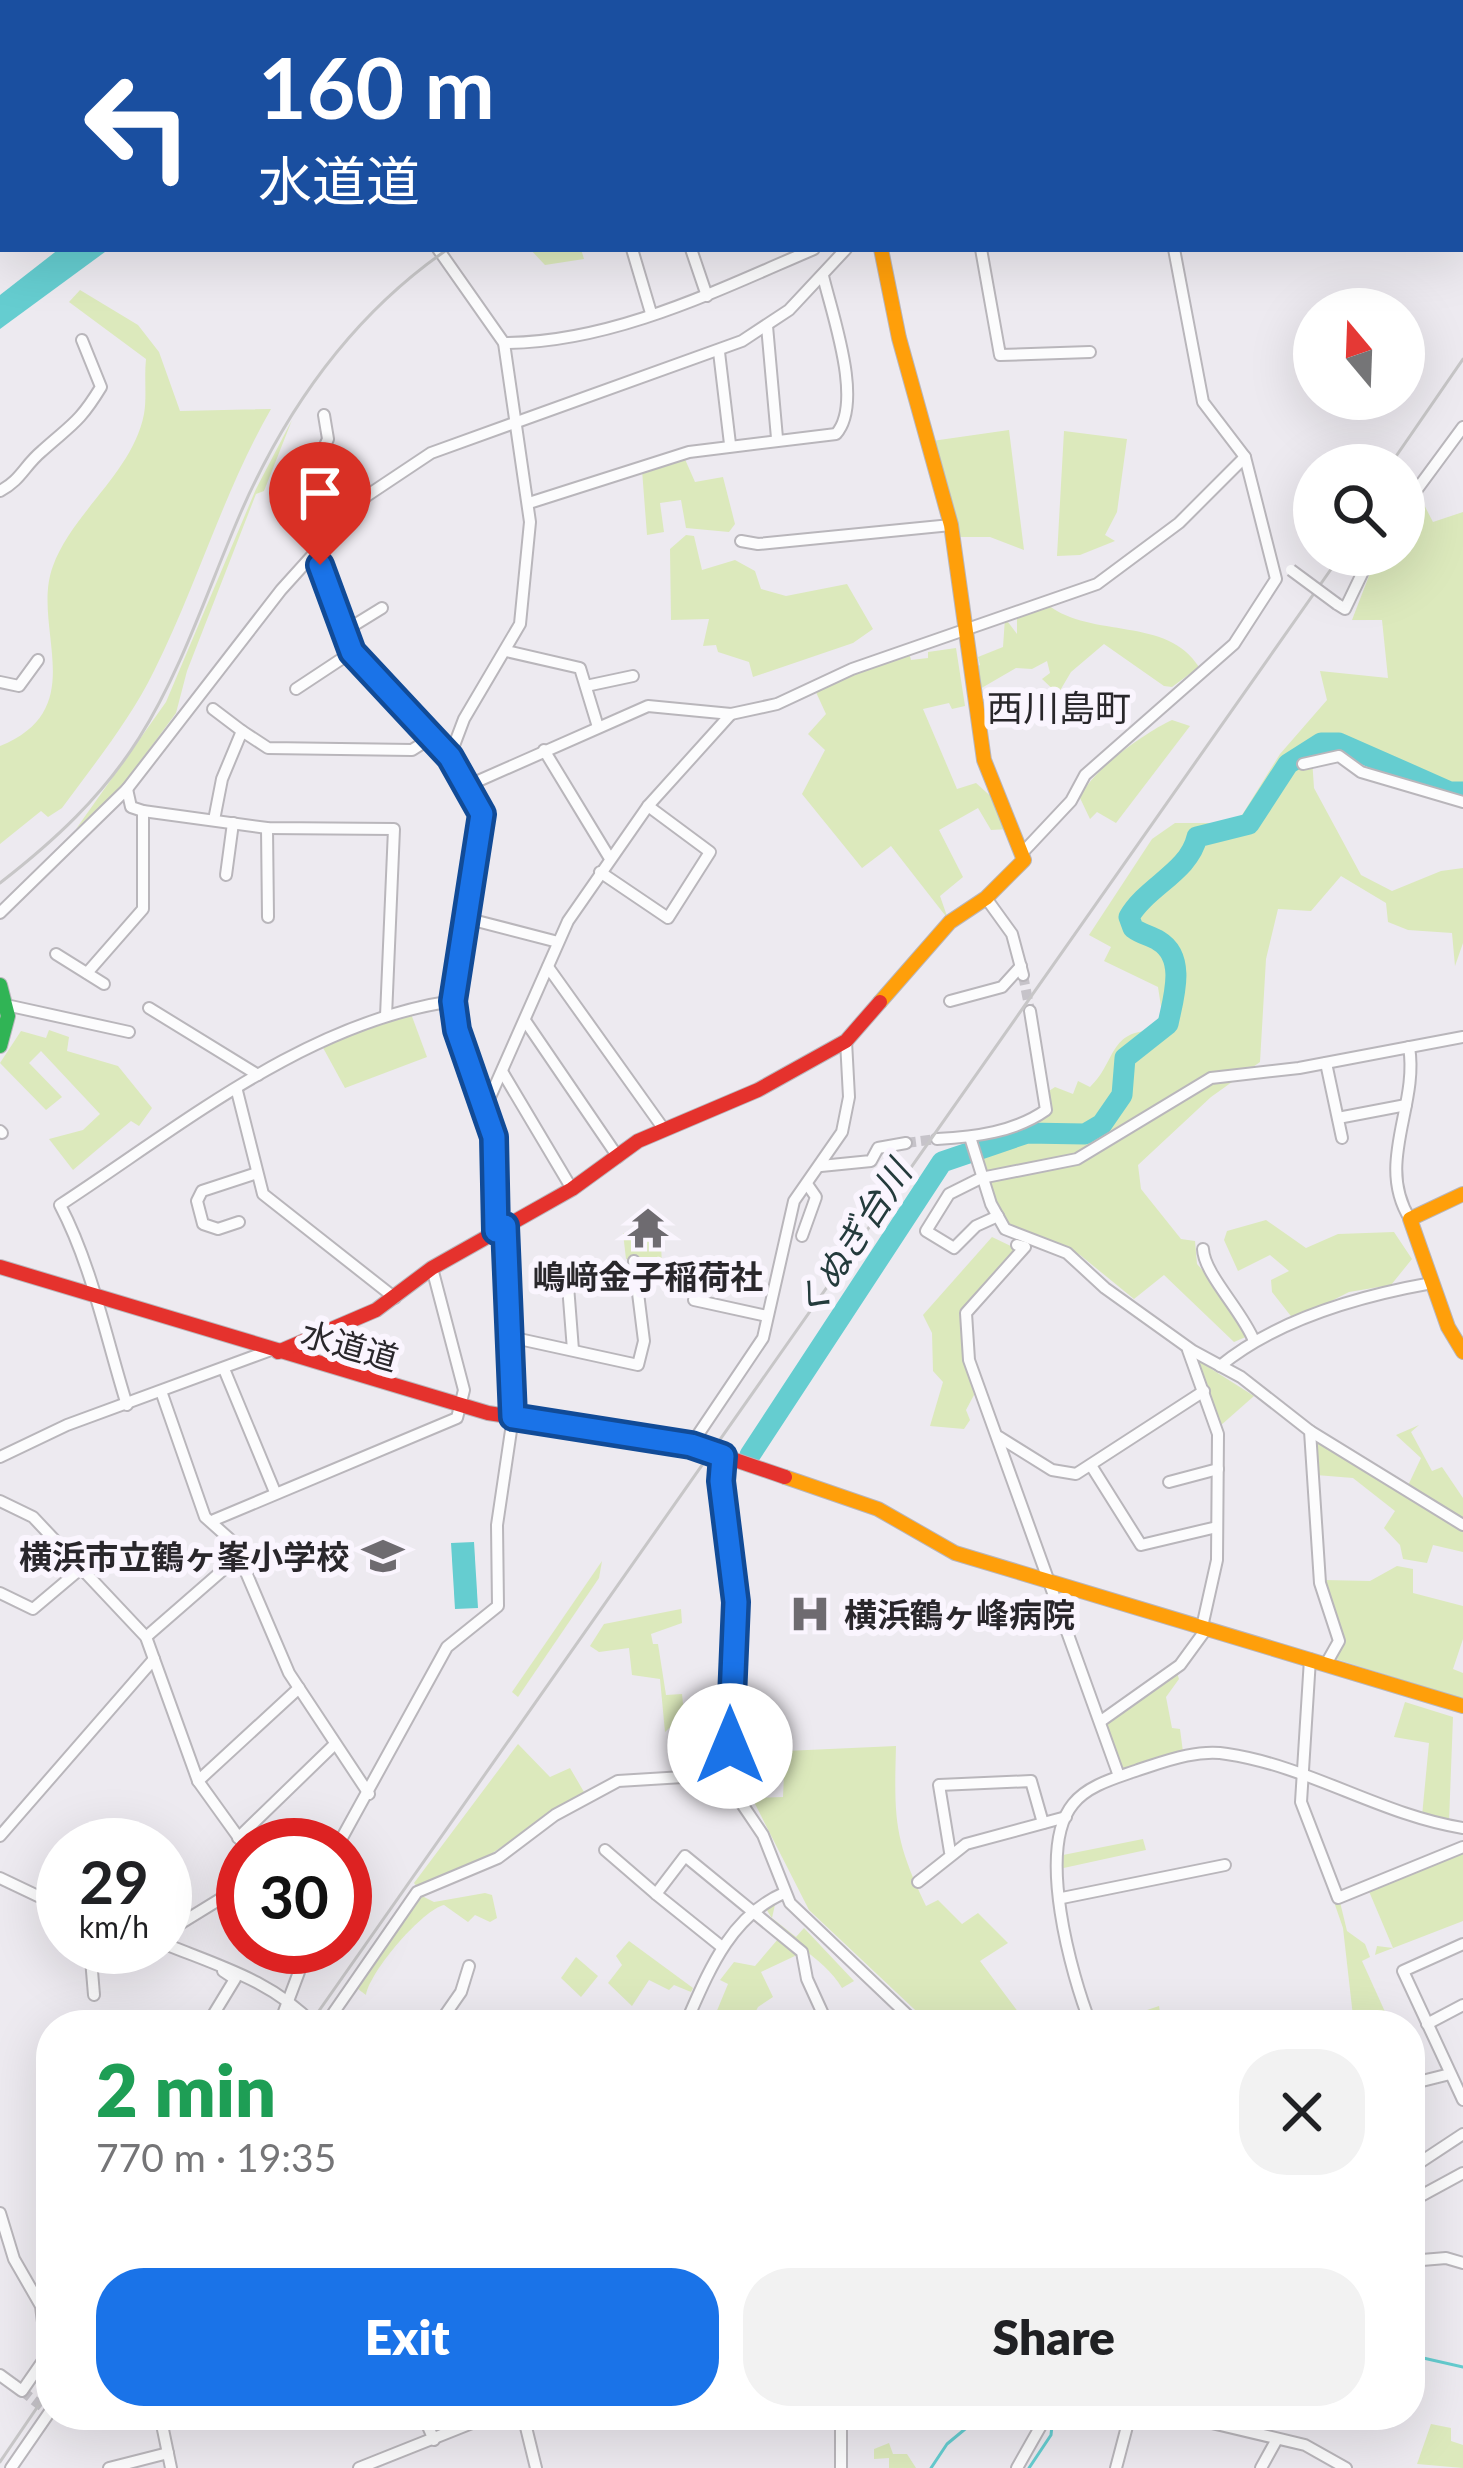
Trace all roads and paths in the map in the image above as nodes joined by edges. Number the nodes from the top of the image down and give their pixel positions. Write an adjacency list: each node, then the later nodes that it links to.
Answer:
1 (440, 252): 14 (street)
2 (633, 252): 11 (street)
3 (693, 252): 10 (street)
4 (807, 252): 10 (street)
5 (843, 252): 9 (street)
6 (882, 252): 26 (street)
7 (982, 252): 16 (street)
8 (1175, 252): 22 (street)
9 (823, 276): 12 (street); 20 (street)
10 (707, 296): 11 (street)
11 (651, 314): 14 (street)
12 (767, 326): 15 (street); 20 (street)
13 (82, 340): 24 (street)
14 (504, 343): 18 (street)
15 (718, 352): 18 (street); 21 (street)
16 (1090, 352)
17 (324, 415): 28 (street)
18 (516, 422): 25 (street); 28 (street)
19 (1463, 427): 23 (street)
20 (777, 438): 21 (street)
21 (730, 444): 25 (street)
22 (1245, 457): 29 (street); 34 (street)
23 (1425, 479)
24 (0, 491)
25 (529, 502): 36 (street)
26 (951, 525): 27 (street); 34 (street)
27 (741, 541)
28 (318, 546): 35 (street); 43 (street)
29 (1276, 563): 30 (street, bridge); 59 (street)
30 (1293, 571)
31 (1299, 576): 32 (street, bridge)
32 (1360, 576)
33 (382, 608): 35 (street)
34 (962, 631): 44 (street); 59 (street)
35 (344, 632): 37 (street)
36 (506, 651): 41 (street); 49 (street)
37 (352, 652): 42 (street); 47 (street)
38 (38, 660): 40 (street)
39 (632, 676): 41 (street)
40 (0, 682)
41 (586, 686): 45 (street)
42 (296, 689)
43 (204, 703): 46 (street); 52 (street)
44 (731, 715): 45 (street); 54 (street)
45 (598, 727): 48 (street)
46 (242, 731): 47 (street); 56 (street)
47 (431, 738): 49 (street)
48 (544, 750): 51 (street); 60 (street)
49 (450, 757): 51 (street)
50 (1303, 764): 53 (street)
51 (470, 785): 66 (street)
52 (127, 789): 55 (street); 64 (street)
53 (1463, 802)
54 (648, 806): 60 (street); 61 (street)
55 (143, 811): 56 (street); 70 (street)
56 (214, 820): 57 (street)
57 (233, 823): 58 (street); 62 (street)
58 (267, 828): 65 (street); 78 (street)
59 (1024, 851): 63 (street)
60 (609, 857): 61 (street)
61 (600, 872): 67 (street)
62 (226, 875)
63 (986, 898): 74 (street); 82 (street)
64 (0, 913)
65 (268, 917)
66 (470, 919): 67 (street); 73 (street)
67 (557, 943): 69 (street)
68 (56, 954): 70 (street)
69 (548, 968): 79 (street); 92 (street)
70 (87, 973): 71 (street)
71 (104, 984)
72 (0, 986): 75 (street)
73 (453, 1001): 78 (street); 89 (street)
74 (950, 1001)
75 (7, 1005): 80 (street); 83 (street)
76 (149, 1008): 87 (street)
77 (1030, 1011): 96 (street)
78 (386, 1016): 87 (street)
79 (526, 1022): 86 (street); 97 (street)
80 (129, 1031)
81 (1463, 1037): 84 (street)
82 (846, 1041): 92 (street); 98 (street)
83 (0, 1046)
84 (1409, 1047): 85 (street); 90 (street)
85 (1326, 1063): 91 (street); 100 (street)
86 (503, 1072): 89 (street); 102 (street)
87 (258, 1075): 88 (street)
88 (237, 1091): 99 (street); 117 (street)
89 (487, 1104): 107 (street)
90 (1406, 1105): 91 (street); 105 (street)
91 (1338, 1118): 93 (street)
92 (663, 1128): 97 (street)
93 (1342, 1138)
94 (937, 1139): 96 (street)
95 (905, 1143): 98 (street)
96 (972, 1147): 100 (street)
97 (617, 1157): 102 (street)
98 (820, 1166): 101 (street)
99 (254, 1174): 106 (street); 118 (street)
100 (981, 1178): 104 (street); 104 (street)
101 (807, 1184): 108 (street); 119 (street)
102 (572, 1189): 107 (street)
103 (1463, 1195): 105 (street)
104 (998, 1216): 109 (street)
105 (1410, 1219): 116 (street)
106 (239, 1222)
107 (501, 1228): 113 (street); 120 (street)
108 (802, 1236)
109 (1009, 1238): 122 (street); 134 (street)
110 (1203, 1250): 121 (street)
111 (634, 1261): 124 (street)
112 (0, 1267): 117 (street, 水道道)
113 (432, 1268): 118 (street); 131 (street)
114 (700, 1272): 119 (street)
115 (567, 1273): 124 (street)
116 (1432, 1283): 121 (street); 125 (street)
117 (92, 1294): 123 (street, 水道道); 130 (street)
118 (395, 1298): 123 (street)
119 (767, 1316): 135 (street)
120 (510, 1337): 124 (street); 132 (street)
121 (1254, 1341): 126 (street)
122 (1187, 1347): 126 (street); 128 (street)
123 (274, 1351): 127 (street); 131 (street, 水道道)
124 (573, 1351)
125 (1463, 1352)
126 (1220, 1366): 133 (street)
127 (224, 1369): 129 (street); 141 (street)
128 (1204, 1391): 138 (street); 139 (street)
129 (162, 1394): 130 (street); 143 (street)
130 (127, 1405): 136 (street)
131 (462, 1406): 132 (street, 水道道); 141 (street)
132 (513, 1417): 135 (street, 水道道); 162 (street)
133 (1310, 1431): 144 (street); 153 (street)
134 (999, 1437): 138 (street); 148 (street)
135 (691, 1445): 137 (street, 水道道)
136 (0, 1456)
137 (723, 1456): 148 (street, 水道道); 158 (street)
138 (1092, 1466): 145 (street)
139 (1218, 1469): 140 (street); 145 (street)
140 (1169, 1482)
141 (275, 1492): 143 (street)
142 (0, 1501): 147 (street)
143 (214, 1520): 146 (street)
144 (1463, 1526)
145 (1217, 1527): 150 (street)
146 (239, 1556): 151 (street); 154 (street)
147 (84, 1566): 149 (street); 151 (street)
148 (1053, 1582): 150 (street, 水道道); 156 (street)
149 (0, 1593)
150 (1204, 1628): 153 (street, 水道道); 156 (street)
151 (146, 1637): 152 (street)
152 (154, 1658): 161 (street); 169 (street)
153 (1318, 1661): 155 (street, 水道道); 159 (street)
154 (299, 1688): 157 (street); 161 (street)
155 (1463, 1706)
156 (1101, 1721): 160 (street)
157 (335, 1744): 162 (street); 165 (street)
158 (732, 1774): 176 (street); 194 (street)
159 (1305, 1774): 160 (street); 168 (street); 170 (street)
160 (1119, 1776): 163 (street)
161 (198, 1781): 164 (street)
162 (369, 1794): 166 (street)
163 (1066, 1816): 167 (street); 179 (street)
164 (224, 1818)
165 (264, 1818)
166 (354, 1818)
167 (1043, 1823): 172 (street); 172 (street)
168 (1463, 1828)
169 (0, 1836)
170 (1463, 1846)
171 (604, 1850): 177 (street)
172 (950, 1852): 175 (street)
173 (1225, 1865): 179 (street)
174 (0, 1878): 178 (street)
175 (917, 1882)
176 (784, 1893): 180 (street); 198 (street)
177 (656, 1894): 180 (street); 182 (street)
178 (36, 1895)
179 (1062, 1898): 199 (street)
180 (755, 1910): 182 (street); 197 (street)
181 (1463, 1944): 200 (street)
182 (722, 1947): 196 (street)
183 (192, 1956): 184 (street)
184 (215, 1966): 189 (street); 191 (street)
185 (469, 1966): 195 (street)
186 (92, 1974): 188 (street)
187 (299, 1974): 189 (street)
188 (94, 1995)
189 (292, 2001): 192 (street); 193 (street)
190 (1463, 2005): 202 (street)
191 (216, 2010)
192 (287, 2010)
193 (300, 2010)
194 (336, 2010)
195 (448, 2010)
196 (692, 2010)
197 (821, 2010)
198 (902, 2010)
199 (1086, 2010)
200 (1421, 2010)
201 (1425, 2020): 202 (street)
202 (1427, 2024): 203 (street)
203 (1450, 2074): 204 (street); 205 (street)
204 (1425, 2080)
205 (1463, 2100)
206 (1463, 2134): 207 (street)
207 (1425, 2159)
208 (1463, 2173): 209 (street)
209 (1425, 2194)
210 (0, 2213): 213 (street)
211 (1425, 2257): 212 (street)
212 (1463, 2264)
213 (36, 2297)
214 (36, 2371): 215 (street)
215 (0, 2375)
216 (38, 2430): 228 (street)
217 (163, 2430): 227 (street)
218 (430, 2430): 226 (street)
219 (457, 2430): 226 (street)
220 (527, 2430): 232 (street)
221 (841, 2430): 233 (street)
222 (1039, 2430): 234 (street)
223 (1126, 2430): 235 (street)
224 (1253, 2430): 225 (street)
225 (1277, 2439): 236 (street); 237 (street)
226 (434, 2440): 231 (street)
227 (168, 2453): 229 (street); 230 (street)
228 (15, 2465)
229 (109, 2468)
230 (171, 2468)
231 (359, 2468)
232 (536, 2468)
233 (841, 2468)
234 (1017, 2468)
235 (1116, 2468)
236 (1261, 2468)
237 (1346, 2468)

